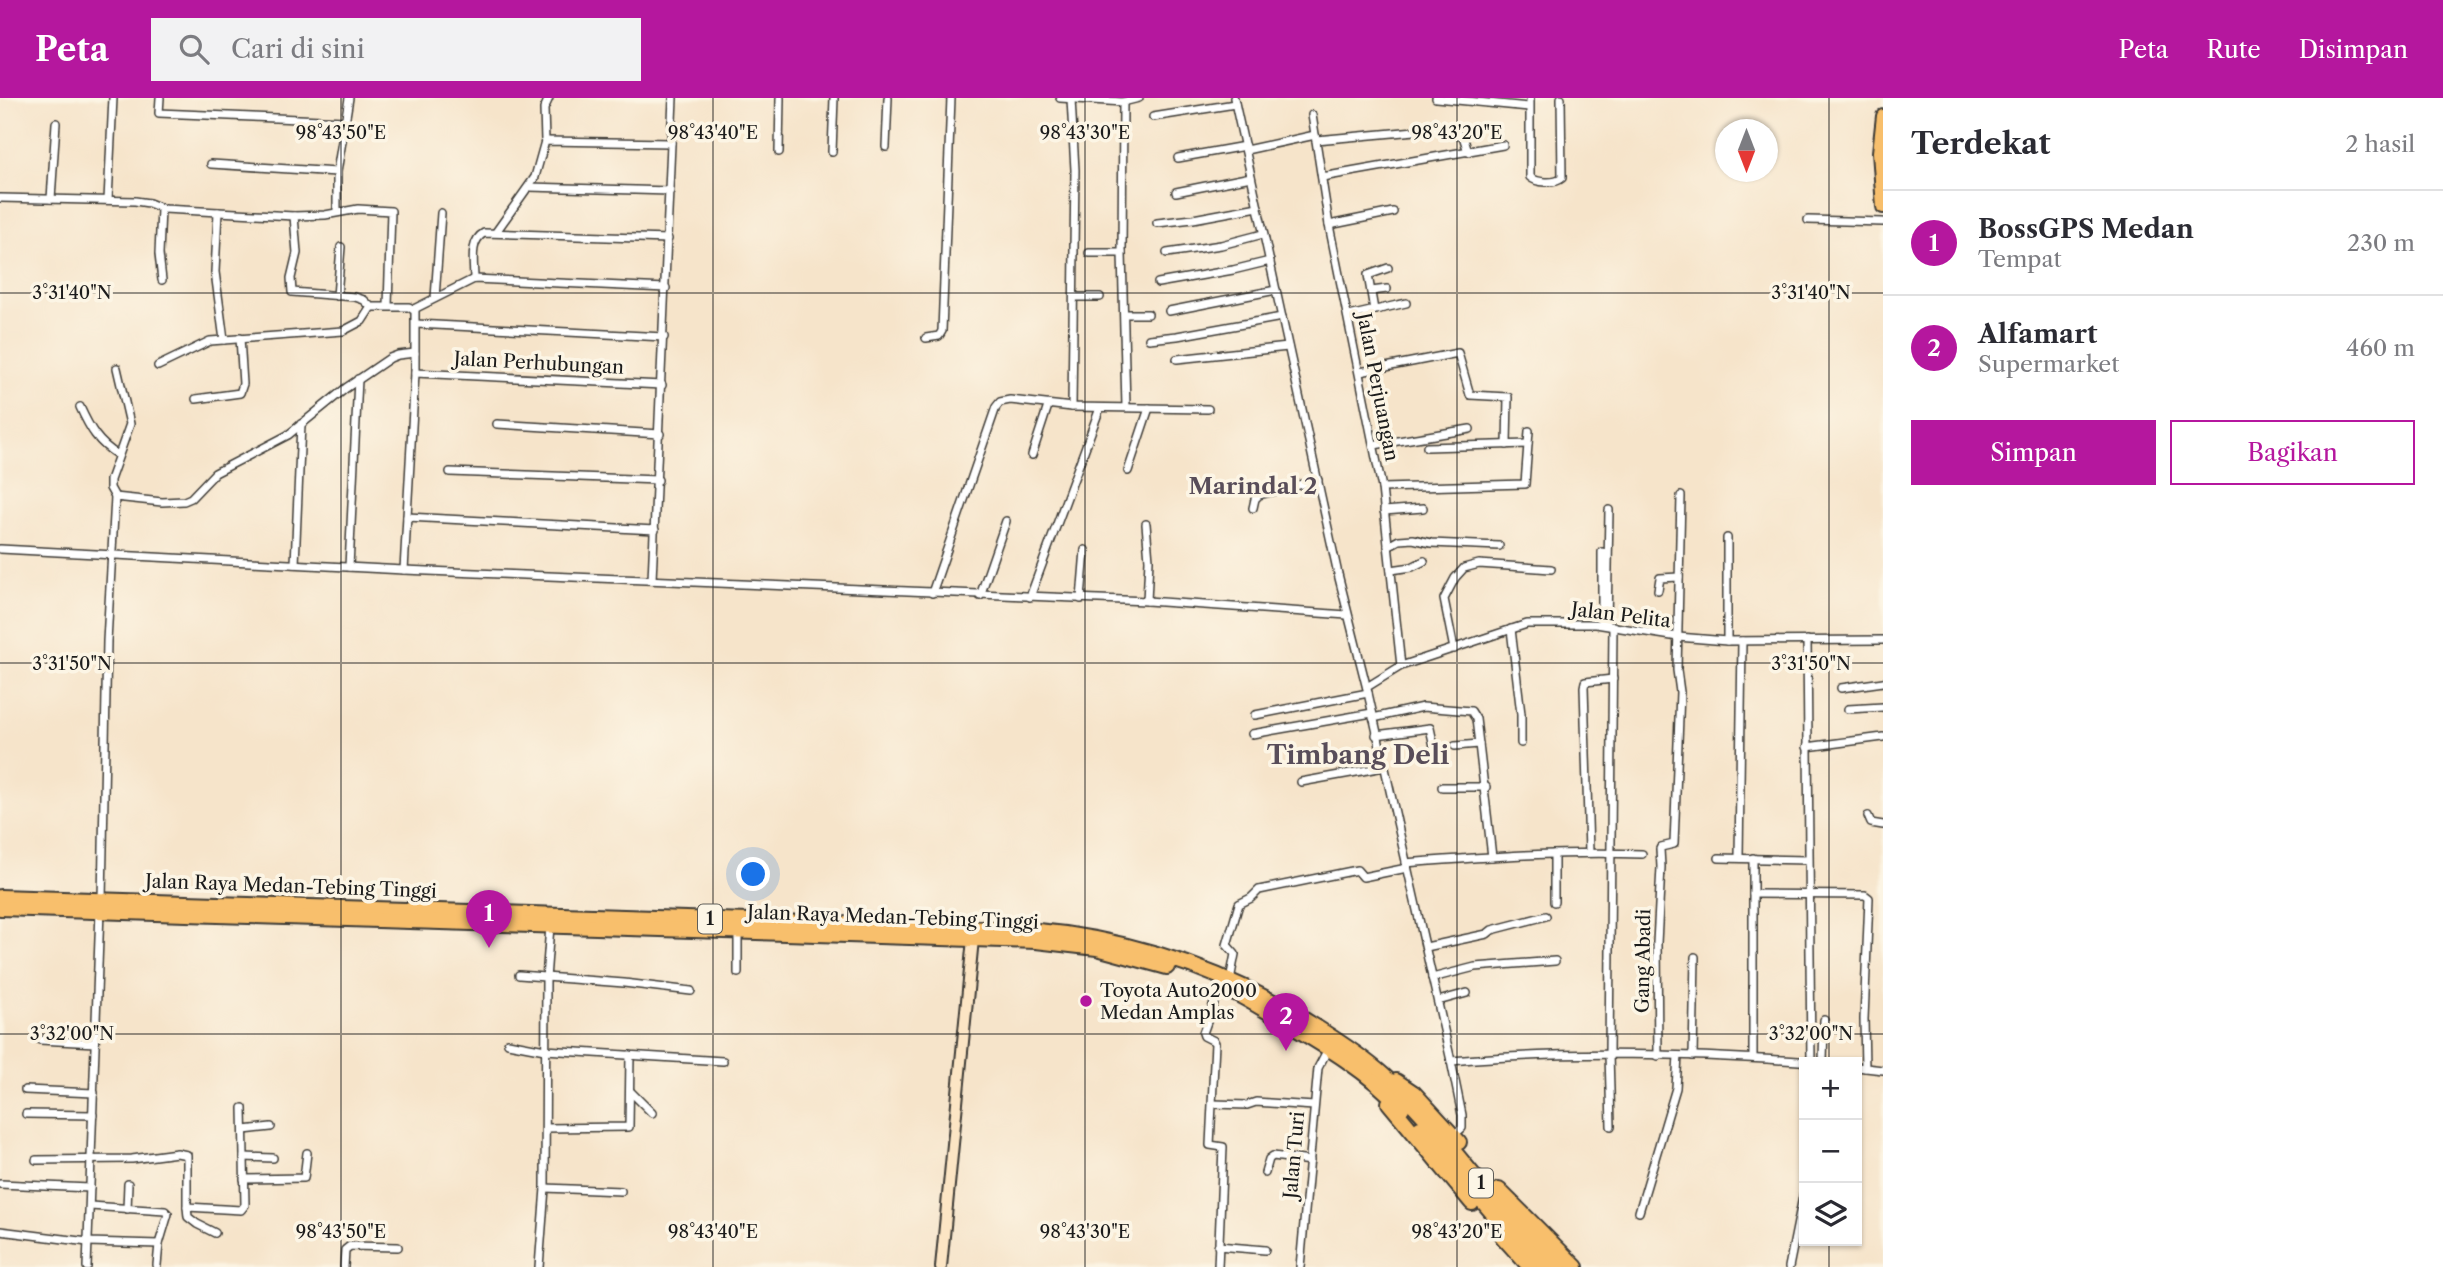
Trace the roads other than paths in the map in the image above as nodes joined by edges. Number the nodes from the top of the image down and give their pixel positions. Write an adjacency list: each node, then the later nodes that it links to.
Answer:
1 (113, 98): 44 (street)
2 (160, 98): 22 (street)
3 (349, 98): 22 (street)
4 (549, 98): 25 (street)
5 (673, 98): 26 (street)
6 (780, 98): 30 (street)
7 (834, 98): 31 (street)
8 (888, 98): 28 (street)
9 (951, 98): 90 (street)
10 (1060, 98): 15 (street)
11 (1139, 98): 17 (street)
12 (1436, 98): 18 (street)
13 (1530, 98): 18 (street)
14 (1560, 98): 18 (street)
15 (1071, 99): 17 (street); 76 (street)
16 (1235, 101): 21 (street); 29 (street)
17 (1123, 102): 62 (street)
18 (1529, 107)
19 (1312, 115): 24 (street, Jalan Perjuangan)
20 (1883, 116): 39 (main road)
21 (1153, 117)
22 (345, 121): 35 (street)
23 (56, 123): 43 (street)
24 (1316, 138): 29 (street); 32 (street); 37 (street, Jalan Perjuangan)
25 (545, 141): 26 (street); 38 (street)
26 (671, 143): 40 (street)
27 (1503, 145): 32 (street)
28 (886, 147)
29 (1245, 148): 33 (street); 36 (street)
30 (779, 152)
31 (832, 152)
32 (1468, 152): 37 (street)
33 (1178, 158)
34 (211, 164): 35 (street)
35 (337, 172): 49 (street)
36 (1251, 177): 41 (street); 46 (street)
37 (1322, 177): 56 (street, Jalan Perjuangan)
38 (530, 187): 40 (street); 57 (street)
39 (1882, 190): 45 (main road)
40 (670, 191): 59 (street)
41 (1176, 192)
42 (0, 198): 43 (street)
43 (51, 199): 44 (street)
44 (108, 200): 47 (street)
45 (1883, 206)
46 (1258, 207): 55 (street); 58 (street)
47 (161, 209): 48 (street); 67 (street)
48 (218, 212): 52 (street); 92 (street)
49 (337, 212): 52 (street); 78 (street)
50 (1393, 212): 56 (street)
51 (441, 213): 75 (street)
52 (294, 216): 73 (street)
53 (1808, 220): 54 (street)
54 (1883, 222)
55 (1157, 223)
56 (1329, 225): 85 (street, Jalan Perjuangan)
57 (496, 232): 59 (street); 66 (street)
58 (1263, 234): 63 (street); 64 (street)
59 (668, 239): 69 (street)
60 (341, 247): 73 (street)
61 (1089, 253): 62 (street)
62 (1122, 253): 83 (street)
63 (1167, 253)
64 (1270, 261): 68 (street); 71 (street)
65 (1388, 268): 72 (street)
66 (474, 279): 69 (street); 75 (street)
67 (162, 280)
68 (1158, 283)
69 (666, 288): 88 (street)
70 (1387, 289): 72 (street)
71 (1276, 290): 82 (street); 86 (street)
72 (1371, 291): 81 (street)
73 (337, 296): 79 (street)
74 (1100, 297): 76 (street)
75 (435, 298): 80 (street)
76 (1075, 298): 105 (street)
77 (1406, 303): 81 (street)
78 (387, 306): 79 (street); 80 (street)
79 (371, 307): 89 (street)
80 (414, 309): 87 (street)
81 (1374, 310): 85 (street)
82 (1169, 311)
83 (1125, 314): 84 (street); 106 (street)
84 (1148, 314)
85 (1349, 316): 98 (street, Jalan Perjuangan)
86 (1282, 317): 91 (street); 93 (street)
87 (415, 324): 88 (street); 94 (street)
88 (664, 337): 101 (street)
89 (240, 338): 92 (street); 102 (street)
90 (926, 338)
91 (1149, 339)
92 (224, 340): 96 (street)
93 (1288, 347): 95 (street); 126 (street)
94 (415, 353): 99 (street); 100 (street)
95 (1177, 359)
96 (159, 366)
97 (117, 368): 121 (street)
98 (1360, 372): 117 (street, Jalan Perjuangan); 118 (street)
99 (415, 373): 101 (street, Jalan Perhubungan); 134 (street)
100 (358, 379): 110 (street); 147 (street)
101 (662, 385): 115 (street)
102 (196, 399)
103 (1048, 406): 105 (street); 122 (street); 154 (street)
104 (80, 407): 121 (street)
105 (1072, 407): 107 (street)
106 (1126, 407): 107 (street); 108 (street)
107 (1100, 408): 156 (street)
108 (1149, 408): 109 (street); 123 (street)
109 (1208, 409)
110 (301, 424): 129 (street); 146 (street)
111 (497, 424): 115 (street)
112 (1470, 429): 113 (street)
113 (1450, 431): 117 (street); 119 (street)
114 (1528, 431): 116 (street)
115 (660, 434): 125 (street)
116 (1528, 444): 118 (street); 127 (street)
117 (1374, 445): 127 (street, Jalan Perjuangan)
118 (1507, 445): 119 (street)
119 (1453, 446): 120 (street)
120 (1427, 447)
121 (118, 455): 129 (street)
122 (1032, 455)
123 (1128, 471)
124 (450, 472): 125 (street)
125 (658, 480): 137 (street)
126 (1318, 480): 130 (street); 159 (street)
127 (1382, 488): 133 (street, Jalan Perjuangan)
128 (1681, 496): 151 (street)
129 (115, 497): 144 (street)
130 (1253, 508)
131 (1423, 508): 133 (street)
132 (1609, 510): 160 (street)
133 (1384, 511): 139 (street, Jalan Perjuangan)
134 (407, 517): 137 (street); 149 (street)
135 (1006, 521): 155 (street)
136 (1146, 524): 158 (street)
137 (655, 530): 152 (street)
138 (1727, 538): 165 (street)
139 (1388, 546): 140 (street); 150 (street, Jalan Perjuangan)
140 (1499, 546)
141 (0, 549): 144 (street)
142 (1085, 550): 157 (street)
143 (1602, 552): 160 (street)
144 (112, 555): 146 (street); 205 (street)
145 (1424, 561): 150 (street)
146 (295, 564): 147 (street)
147 (349, 567): 149 (street)
148 (1551, 569): 167 (street)
149 (404, 570): 152 (street)
150 (1391, 570): 168 (street, Jalan Perjuangan)
151 (1679, 577): 153 (street); 162 (street)
152 (652, 580): 154 (street)
153 (1658, 590)
154 (932, 593): 155 (street)
155 (979, 596): 156 (street)
156 (1030, 597): 157 (street)
157 (1082, 599): 158 (street)
158 (1147, 601): 159 (street)
159 (1347, 615): 172 (street)
160 (1607, 625): 161 (street, Jalan Pelita); 162 (street, Jalan Pelita); 169 (street)
161 (1511, 629): 167 (street, Jalan Pelita); 180 (street)
162 (1678, 638): 165 (street, Jalan Pelita); 230 (street, Gang Abadi)
163 (1807, 640): 164 (street, Jalan Pelita); 166 (street, Jalan Pelita); 183 (street)
164 (1883, 640)
165 (1727, 641): 166 (street, Jalan Pelita)
166 (1742, 641): 197 (street)
167 (1454, 649): 168 (street, Jalan Pelita)
168 (1401, 666): 172 (street, Jalan Pelita)
169 (1613, 679): 191 (street); 192 (street)
170 (1883, 682): 171 (street)
171 (1841, 688)
172 (1368, 690): 175 (street); 176 (street)
173 (1883, 706): 174 (street)
174 (1848, 709)
175 (1255, 715)
176 (1373, 715): 177 (street); 178 (street); 181 (street)
177 (1252, 734)
178 (1377, 735): 184 (street); 185 (street)
179 (1883, 737): 183 (street)
180 (1521, 743)
181 (1479, 744): 182 (street); 188 (street)
182 (1455, 746)
183 (1807, 747): 199 (street)
184 (1435, 751)
185 (1384, 767): 186 (street); 200 (street)
186 (1301, 782)
187 (1442, 786): 188 (street)
188 (1486, 787): 195 (street)
189 (1868, 816): 190 (street)
190 (1883, 825)
191 (1589, 852): 192 (street); 193 (street)
192 (1610, 853): 194 (street); 228 (street)
193 (1554, 854): 195 (street); 204 (street)
194 (1642, 854)
195 (1492, 856): 200 (street)
196 (1719, 858): 197 (street)
197 (1739, 858): 198 (street)
198 (1753, 858): 199 (street); 201 (street)
199 (1808, 860): 202 (street)
200 (1406, 866): 211 (street); 218 (street)
201 (1753, 894): 202 (street); 236 (street)
202 (1808, 894): 233 (street); 235 (street)
203 (0, 897): 205 (highway, Jalan Raya Medan-Tebing Tinggi / 1)
204 (1554, 902)
205 (101, 906): 206 (highway, Jalan Raya Medan-Tebing Tinggi / 1); 208 (highway, Jalan Raya Medan-Tebing Tinggi / 1); 218 (highway, Jalan Raya Medan-Tebing Tinggi / 1); 224 (street)
206 (0, 908)
207 (1546, 916): 211 (street)
208 (550, 925): 209 (highway, Jalan Raya Medan-Tebing Tinggi / 1); 217 (street)
209 (738, 930): 210 (highway, Jalan Raya Medan-Tebing Tinggi / 1); 214 (street)
210 (973, 939): 218 (highway, Jalan Raya Medan-Tebing Tinggi / 1); 287 (street)
211 (1426, 947): 216 (street)
212 (1695, 957): 232 (street)
213 (1555, 961): 216 (street)
214 (738, 973)
215 (519, 975): 217 (street)
216 (1432, 978): 221 (street)
217 (547, 979): 219 (street); 227 (street)
218 (1225, 983): 226 (highway, Jalan Raya Medan-Tebing Tinggi / 1); 242 (highway, Jalan Raya Medan-Tebing Tinggi / 1); 247 (street)
219 (691, 991)
220 (1467, 993): 221 (street)
221 (1438, 1001): 238 (street)
222 (1824, 1020): 234 (street)
223 (40, 1040): 224 (street)
224 (95, 1043): 245 (street)
225 (508, 1043): 227 (street)
226 (1328, 1049): 242 (highway, Jalan Raya Medan-Tebing Tinggi / 1); 248 (street, Jalan Turi)
227 (545, 1050): 229 (street); 255 (street)
228 (1609, 1054): 230 (street); 238 (street); 253 (street)
229 (630, 1055): 237 (street); 244 (street)
230 (1658, 1056): 231 (street)
231 (1678, 1056): 232 (street); 274 (street)
232 (1693, 1056): 236 (street)
233 (1812, 1057)
234 (1823, 1057)
235 (1862, 1057)
236 (1753, 1058): 239 (street)
237 (723, 1061)
238 (1451, 1061): 257 (street)
239 (1799, 1061)
240 (1862, 1068): 241 (street)
241 (1883, 1070)
242 (1379, 1079): 246 (highway, 1); 257 (highway); 290 (highway)
243 (25, 1090): 245 (street)
244 (630, 1091): 250 (street); 255 (street)
245 (94, 1093): 252 (street)
246 (1401, 1100): 291 (highway, 1); 292 (highway, 1)
247 (1213, 1104): 248 (street); 280 (street)
248 (1314, 1106): 263 (street, Jalan Turi)
249 (243, 1108): 256 (street)
250 (652, 1113)
251 (26, 1114): 252 (street)
252 (93, 1115): 260 (street)
253 (1611, 1126)
254 (271, 1127): 256 (street)
255 (546, 1128): 269 (street)
256 (244, 1130): 259 (street)
257 (1453, 1136): 293 (highway)
258 (307, 1153): 265 (street)
259 (244, 1157): 261 (street); 265 (street)
260 (91, 1158): 262 (street); 268 (street); 272 (street)
261 (273, 1158)
262 (36, 1160)
263 (1310, 1161): 264 (street); 289 (street, Jalan Turi)
264 (1265, 1173)
265 (244, 1179): 272 (street)
266 (0, 1184): 268 (street)
267 (128, 1184): 273 (street)
268 (90, 1188): 271 (street)
269 (545, 1188): 270 (street); 286 (street)
270 (621, 1191)
271 (90, 1206): 273 (street); 278 (street)
272 (187, 1207): 277 (street)
273 (127, 1209): 279 (street)
274 (1639, 1212)
275 (1799, 1217): 294 (street)
276 (0, 1231): 278 (street)
277 (215, 1233)
278 (88, 1242): 279 (street); 284 (street)
279 (159, 1244): 283 (street)
280 (1219, 1246): 282 (street); 288 (street)
281 (398, 1247): 285 (street)
282 (1265, 1250)
283 (157, 1265)
284 (87, 1267)
285 (344, 1267)
286 (539, 1267)
287 (941, 1267)
288 (1219, 1267)
289 (1300, 1267)
290 (1530, 1267)
291 (1546, 1267)
292 (1560, 1267)
293 (1576, 1267)
294 (1789, 1267)

